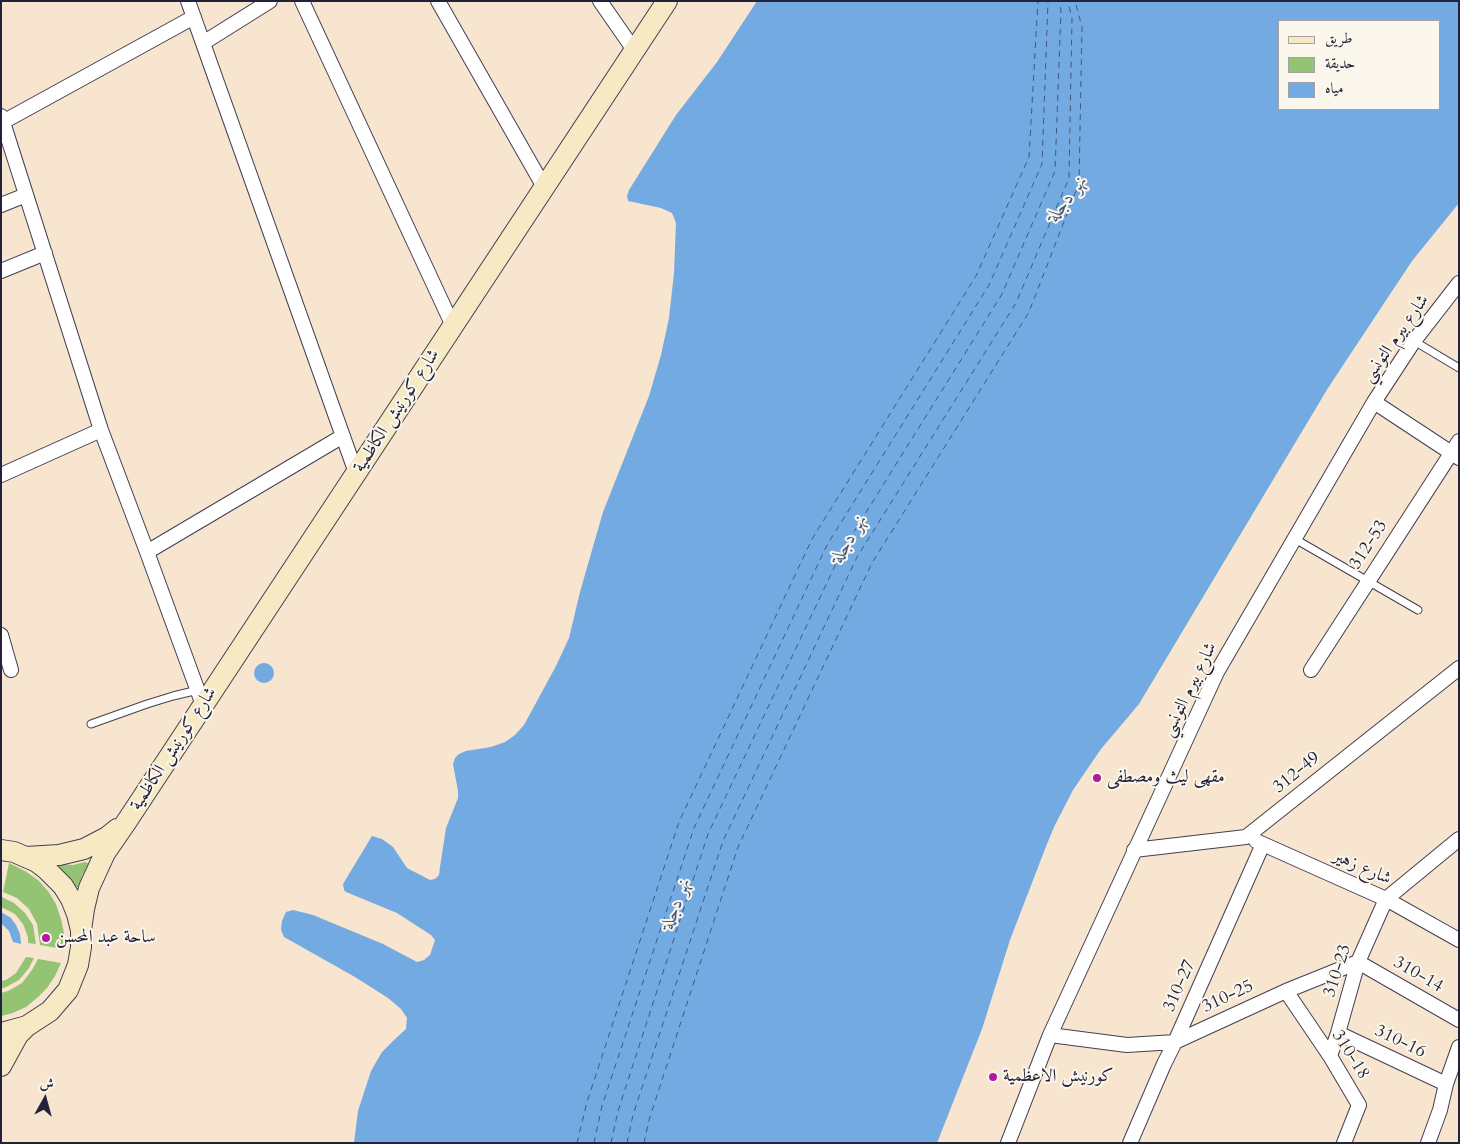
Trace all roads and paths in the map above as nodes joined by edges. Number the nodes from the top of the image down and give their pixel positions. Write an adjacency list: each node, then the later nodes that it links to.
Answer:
1 (188, 1): 7 (street)
2 (270, 1): 8 (street)
3 (302, 1): 17 (street)
4 (438, 1): 11 (street)
5 (600, 1): 9 (street)
6 (667, 1): 9 (street, شارع كورنيش الكاظمية)
7 (194, 17): 8 (street); 10 (street)
8 (203, 43): 22 (street)
9 (634, 50): 11 (street, شارع كورنيش الكاظمية)
10 (2, 120): 12 (street)
11 (544, 187): 17 (street, شارع كورنيش الكاظمية)
12 (26, 194): 13 (street); 14 (street)
13 (1, 205)
14 (45, 252): 15 (street); 21 (street)
15 (1, 271)
16 (1459, 283): 18 (street, شارع بيرم التونسي)
17 (453, 326): 24 (street, شارع كورنيش الكاظمية)
18 (1414, 341): 19 (lane); 20 (street, شارع بيرم التونسي)
19 (1459, 368)
20 (1374, 402): 23 (street); 26 (street, شارع بيرم التونسي)
21 (100, 430): 25 (street); 27 (street)
22 (343, 436): 24 (street); 27 (street)
23 (1456, 451): 28 (street, 312-53)
24 (356, 473): 34 (street, شارع كورنيش الكاظمية)
25 (1, 475)
26 (1295, 539): 28 (lane); 41 (street, شارع بيرم التونسي)
27 (147, 552): 34 (street)
28 (1368, 581): 29 (lane); 33 (street, 312-53)
29 (1418, 610)
30 (1, 635): 32 (street)
31 (1459, 668): 37 (street, 312-49)
32 (11, 670)
33 (1311, 670)
34 (200, 698): 35 (lane); 36 (street, شارع كورنيش الكاظمية)
35 (91, 724)
36 (127, 821): 42 (street, شارع كورنيش الكاظمية); 44 (street, شارع كورنيش الكاظمية)
37 (1246, 837): 39 (street, شارع زهير); 41 (street)
38 (1459, 839): 43 (street)
39 (1263, 844): 43 (street, شارع زهير); 53 (street, 310-27)
40 (1, 850): 42 (street)
41 (1134, 850): 52 (street, شارع بيرم التونسي)
42 (26, 857): 44 (street)
43 (1386, 899): 45 (street, شارع زهير); 46 (street, 310-23)
44 (80, 930): 49 (street)
45 (1459, 940)
46 (1358, 962): 47 (street, 310-25); 48 (street, 310-14); 51 (street, 310-23)
47 (1286, 991): 53 (street, 310-25); 55 (street, 310-18)
48 (1459, 1020)
49 (27, 1026): 50 (street); 56 (street)
50 (1, 1033)
51 (1338, 1033): 55 (street, 310-23); 57 (street, 310-16)
52 (1050, 1036): 53 (street, 310-25); 58 (street, شارع بيرم التونسي)
53 (1176, 1042): 59 (street, 310-27)
54 (1459, 1047): 57 (street)
55 (1330, 1056): 60 (street, 310-18)
56 (1, 1066)
57 (1446, 1084): 61 (street)
58 (1008, 1143)
59 (1130, 1143)
60 (1344, 1143)
61 (1428, 1143)

